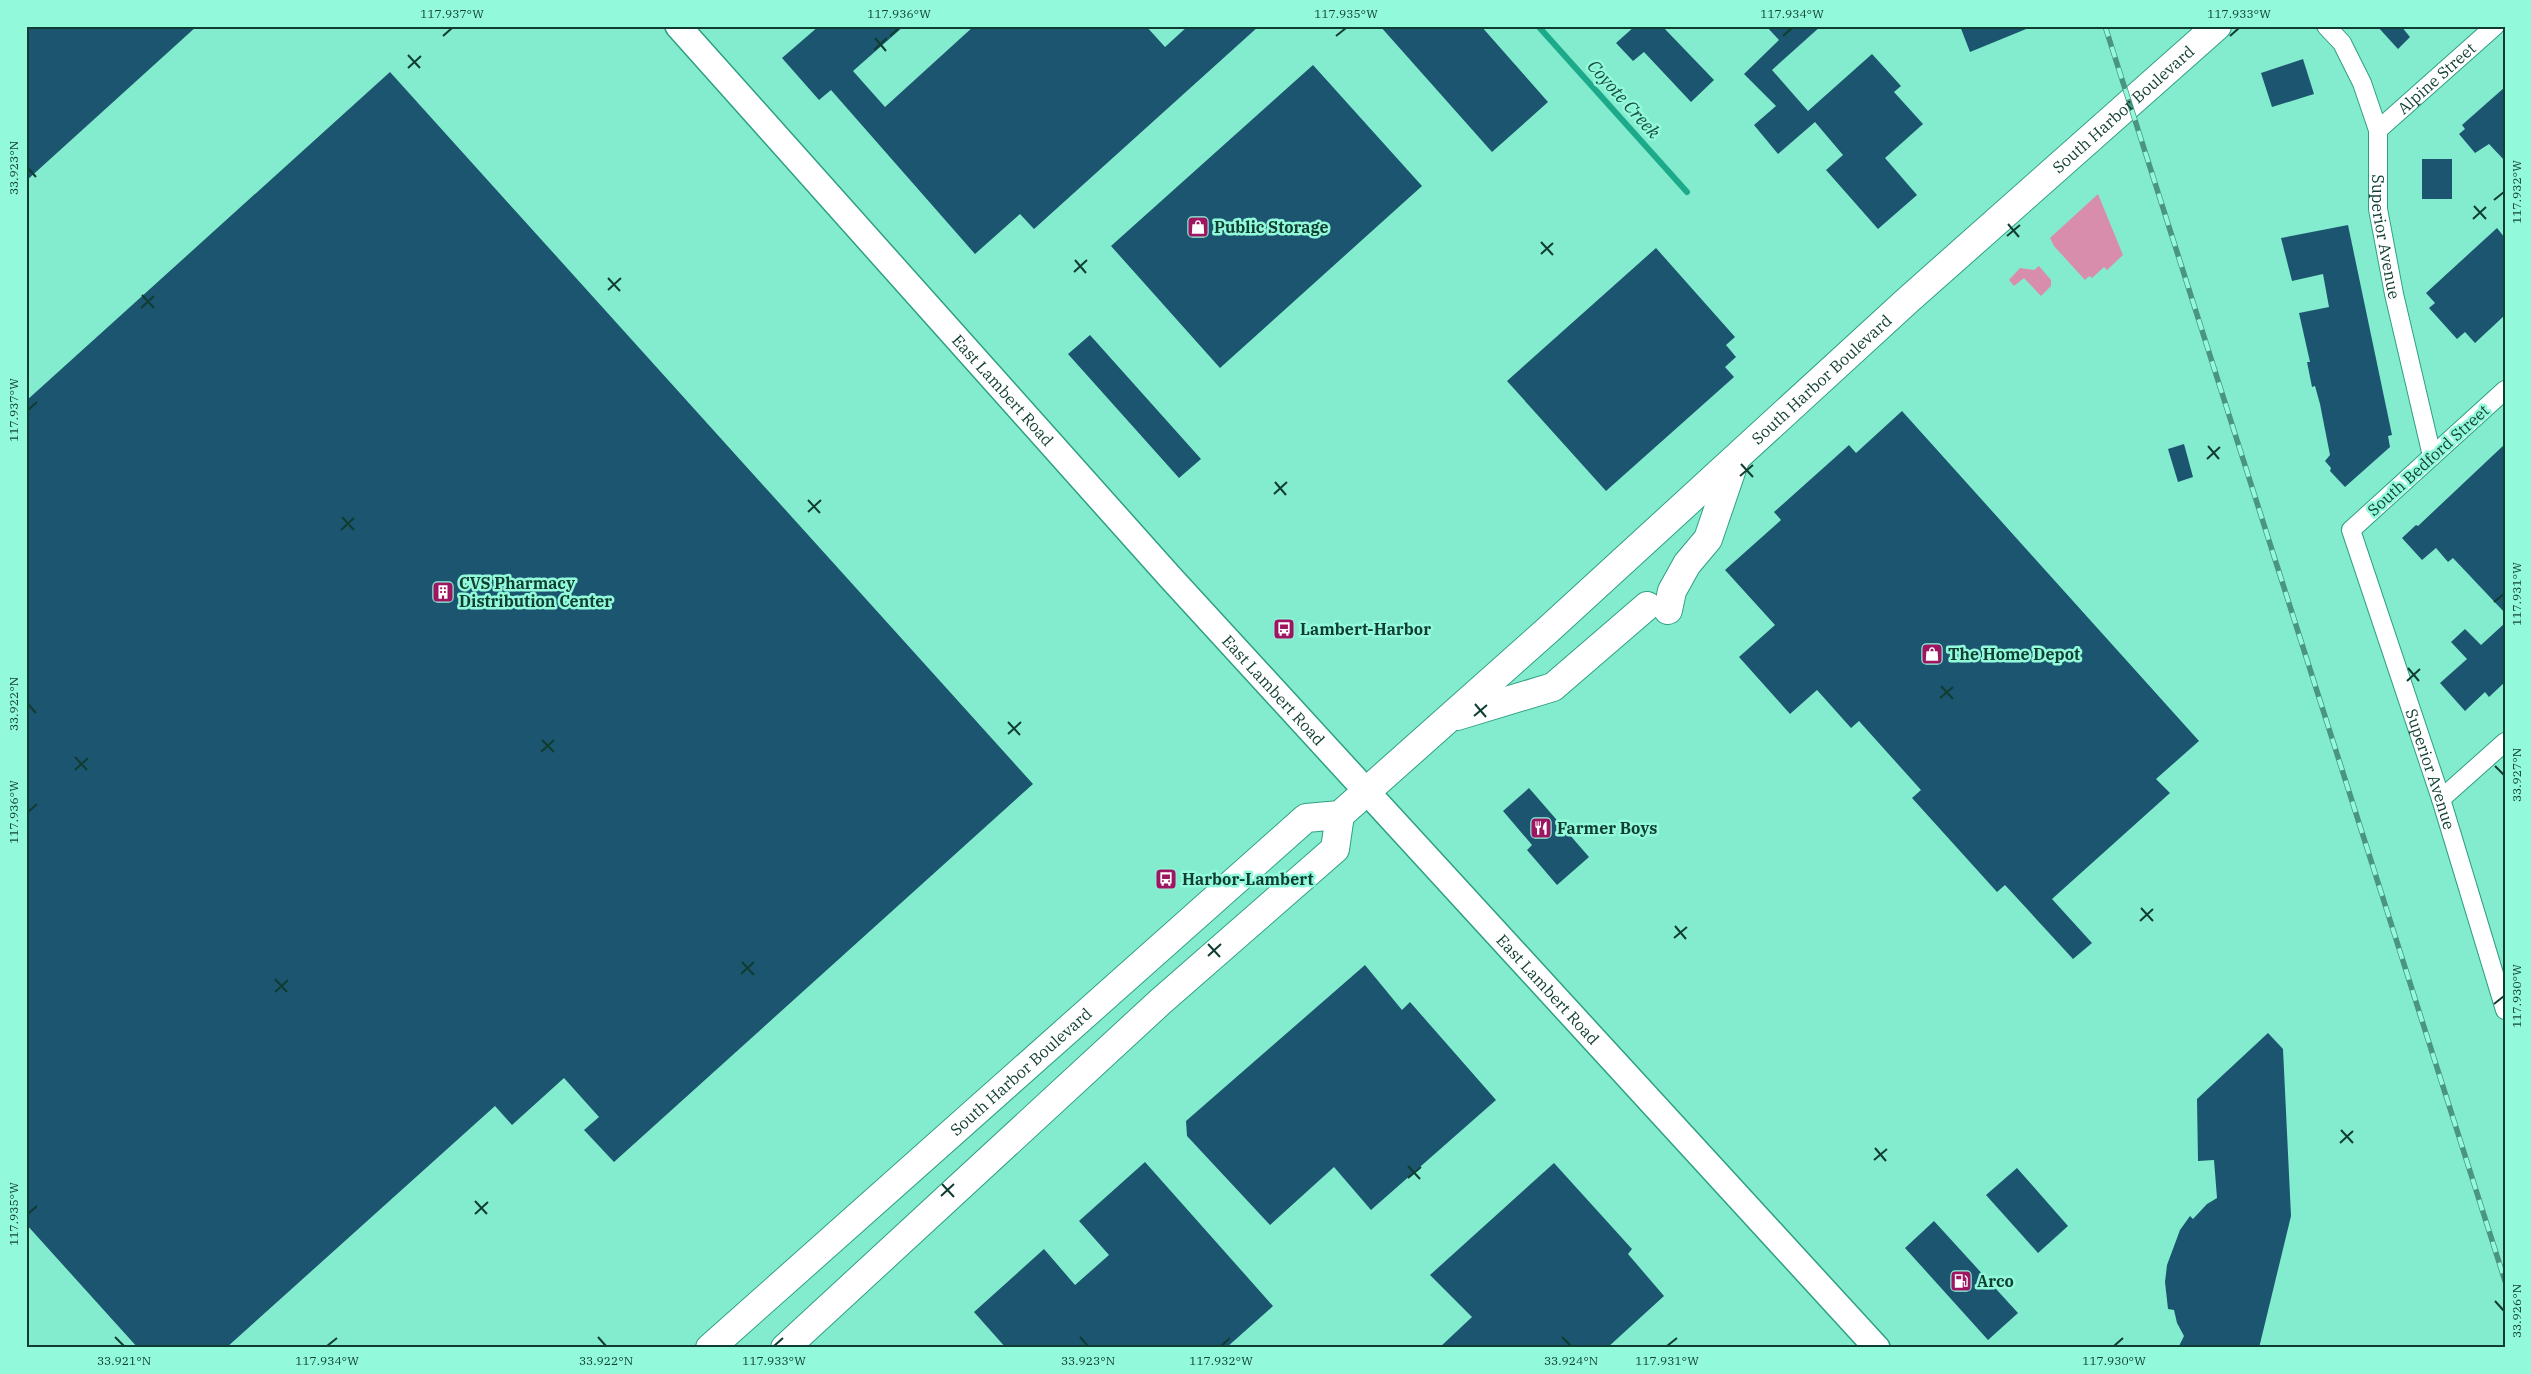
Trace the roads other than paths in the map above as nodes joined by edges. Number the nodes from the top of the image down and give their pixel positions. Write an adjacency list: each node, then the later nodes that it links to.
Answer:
1 (678, 26): 12 (main road, East Lambert Road)
2 (2217, 26): 8 (main road, South Harbor Boulevard)
3 (2326, 26): 5 (street, Superior Avenue)
4 (2494, 26): 5 (street, Alpine Street)
5 (2378, 130): 7 (street, Superior Avenue)
6 (2505, 390): 7 (street, South Bedford Street)
7 (2432, 456): 9 (street, South Bedford Street)
8 (1736, 457): 10 (main road, South Harbor Boulevard); 10 (main road)
9 (2351, 530): 13 (street, Superior Avenue)
10 (1448, 718): 12 (main road, South Harbor Boulevard)
11 (2505, 742): 13 (street)
12 (1365, 790): 14 (main road, South Harbor Boulevard); 18 (main road, East Lambert Road)
13 (2441, 799): 15 (street, Superior Avenue)
14 (1340, 815): 16 (main road, South Harbor Boulevard); 17 (main road)
15 (2505, 1010)
16 (710, 1348)
17 (785, 1348)
18 (1877, 1348)

